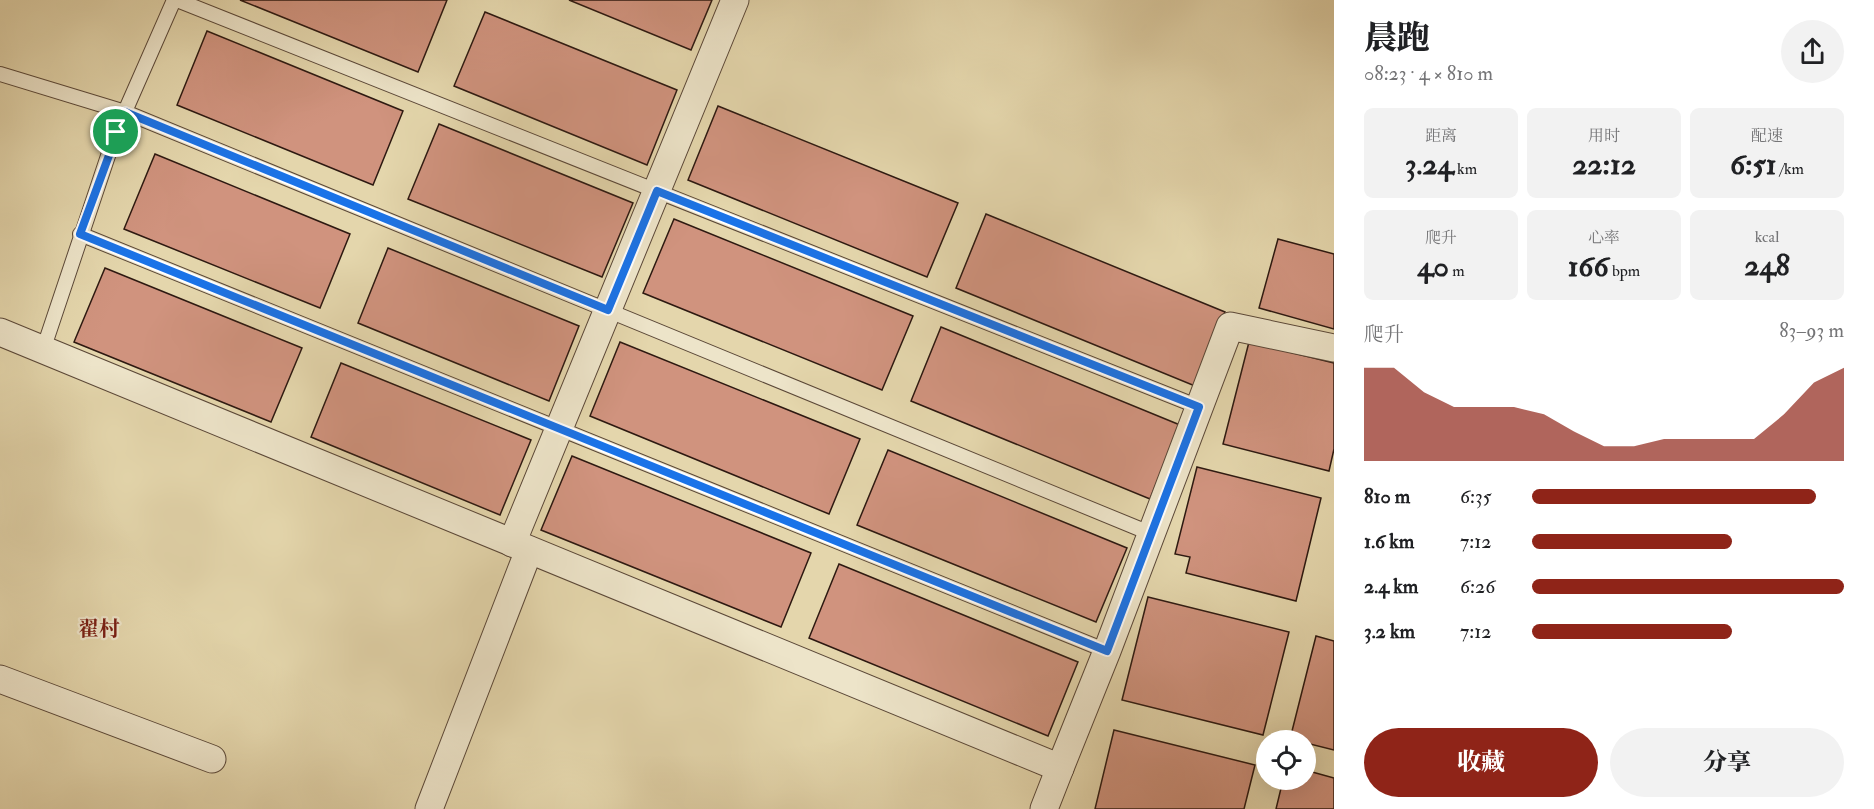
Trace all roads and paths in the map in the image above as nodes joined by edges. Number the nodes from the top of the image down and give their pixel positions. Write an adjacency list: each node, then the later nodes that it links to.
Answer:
1 (175, 0): 4 (lane); 5 (lane)
2 (735, 0): 5 (street)
3 (0, 74): 4 (lane)
4 (125, 112): 6 (lane); 7 (lane)
5 (657, 191): 7 (street); 11 (lane)
6 (80, 234): 10 (lane); 12 (lane)
7 (608, 310): 12 (street); 13 (lane)
8 (0, 332): 10 (street)
9 (1334, 348): 11 (street)
10 (44, 350): 14 (street)
11 (1199, 407): 13 (street)
12 (559, 428): 14 (street); 15 (lane)
13 (1152, 534): 15 (street)
14 (520, 547): 18 (street); 19 (street)
15 (1107, 651): 18 (street)
16 (0, 679): 17 (street)
17 (212, 759)
18 (1060, 768): 20 (street)
19 (429, 809)
20 (1044, 809)

